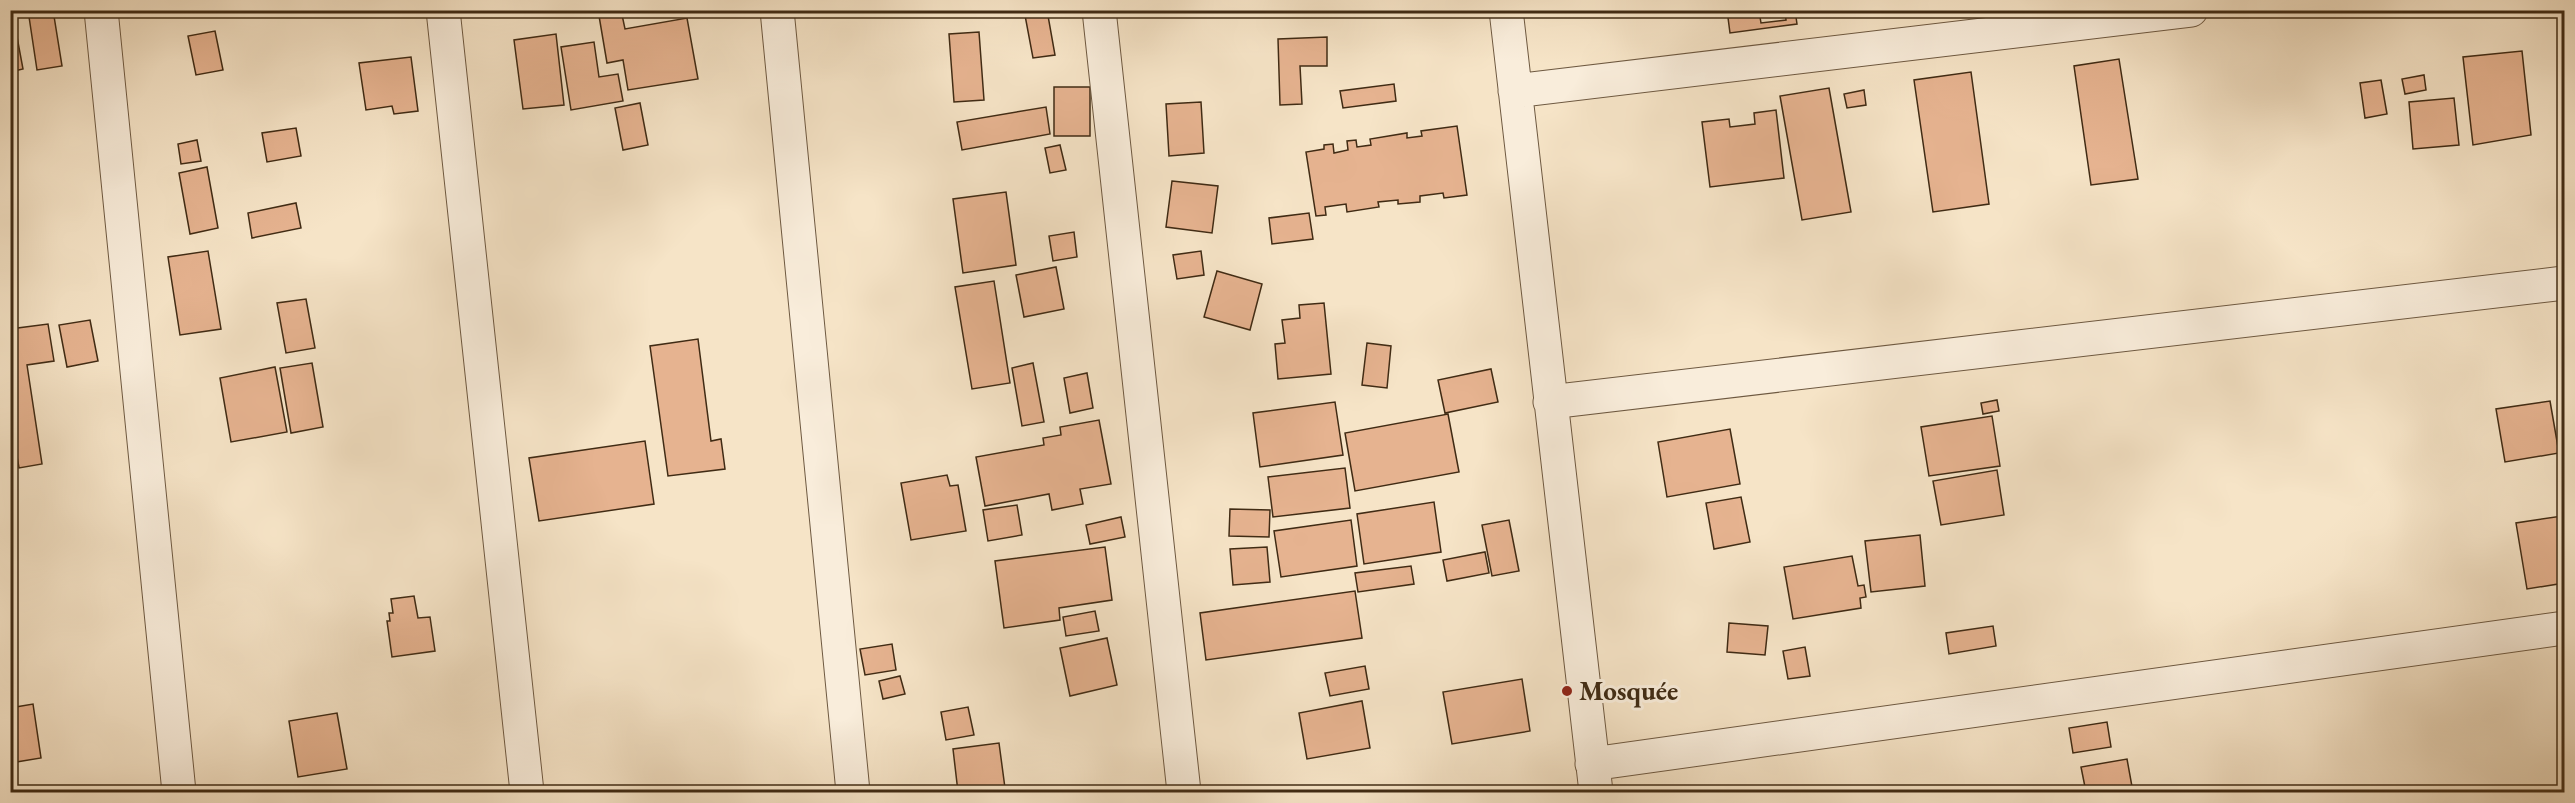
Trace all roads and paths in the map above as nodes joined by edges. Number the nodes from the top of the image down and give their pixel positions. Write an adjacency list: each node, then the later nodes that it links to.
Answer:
1 (101, 10): 12 (street)
2 (443, 10): 13 (street)
3 (777, 10): 14 (street)
4 (1099, 10): 15 (street)
5 (1506, 10): 7 (street)
6 (2191, 10): 7 (street)
7 (1515, 90): 9 (street)
8 (2565, 283): 9 (street)
9 (1550, 402): 11 (street)
10 (2565, 628): 11 (street)
11 (1594, 778)
12 (179, 792)
13 (527, 792)
14 (854, 792)
15 (1184, 792)

